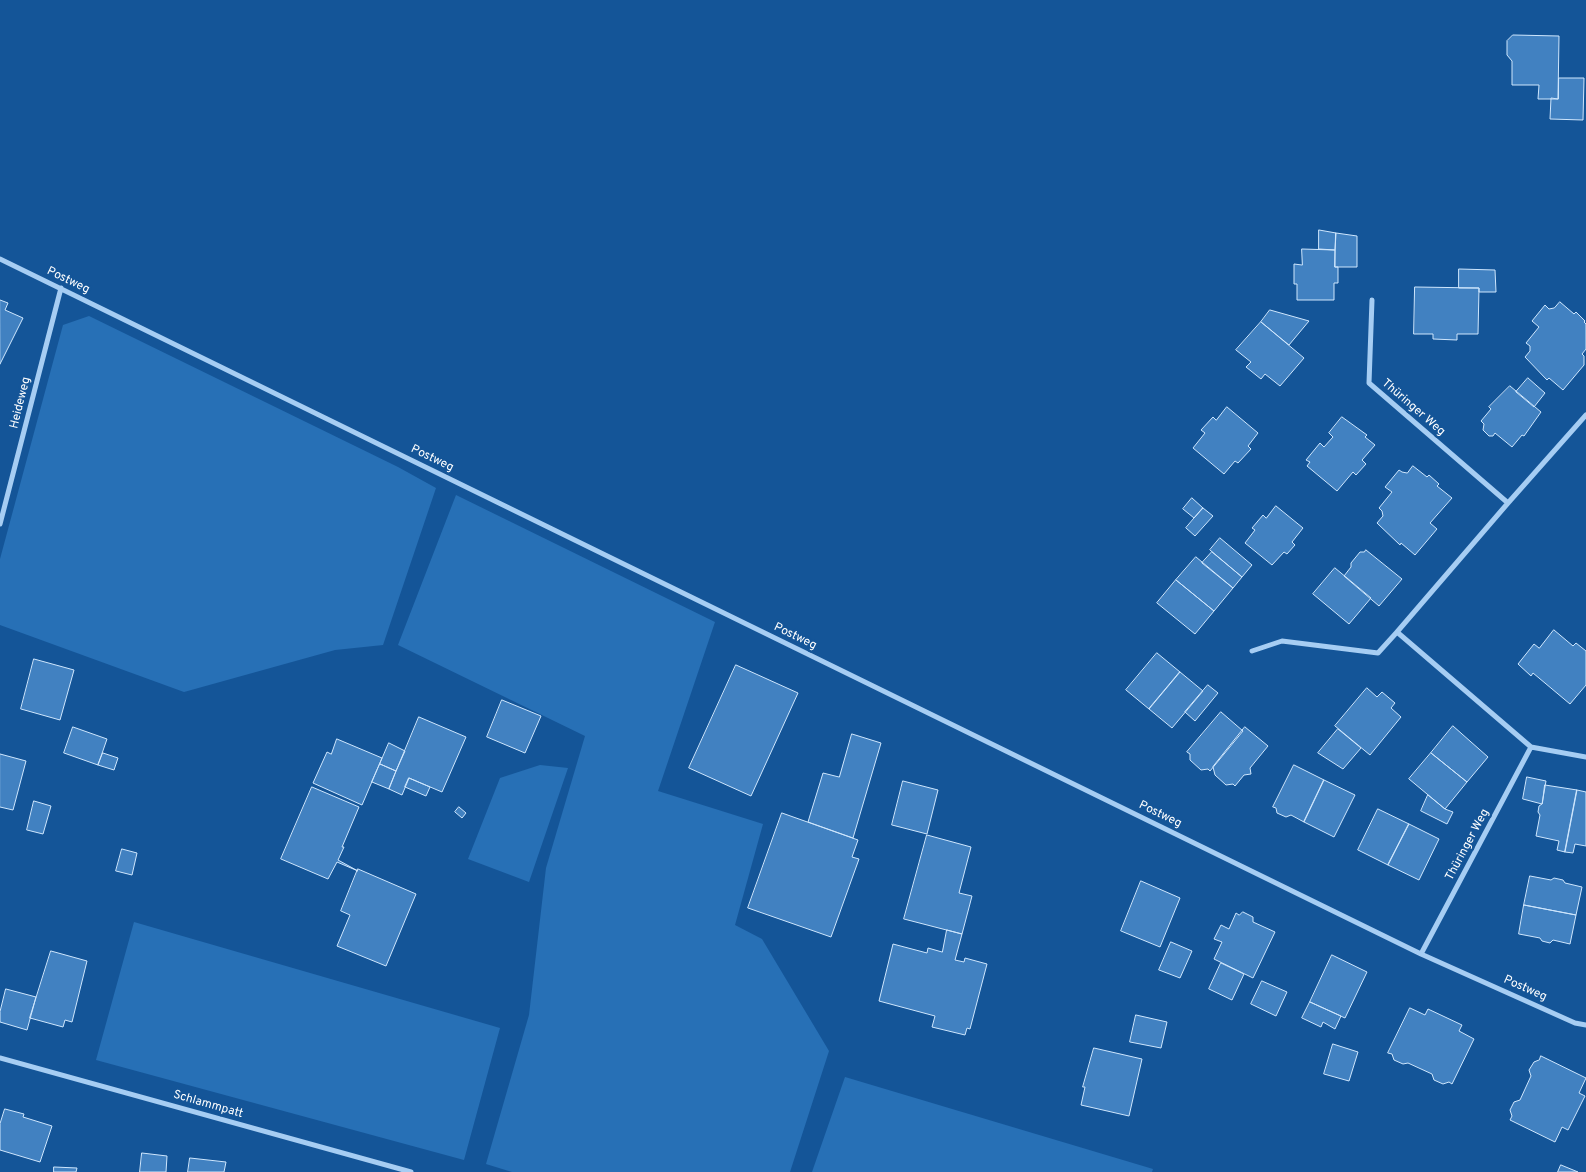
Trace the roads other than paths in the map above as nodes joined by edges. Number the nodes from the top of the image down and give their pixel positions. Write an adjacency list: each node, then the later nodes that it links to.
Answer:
1 (0, 258): 2 (street, Postweg)
2 (61, 288): 6 (street, Heideweg); 11 (street, Postweg)
3 (1372, 300): 5 (street, Thüringer Weg)
4 (1586, 415): 5 (street)
5 (1508, 503): 7 (street)
6 (0, 524)
7 (1397, 632): 8 (street); 9 (street)
8 (1252, 651)
9 (1532, 747): 10 (street); 11 (street, Thüringer Weg)
10 (1586, 757)
11 (1421, 954): 12 (street, Postweg)
12 (1586, 1025)
13 (0, 1058): 14 (street, Schlammpatt)
14 (411, 1172)

